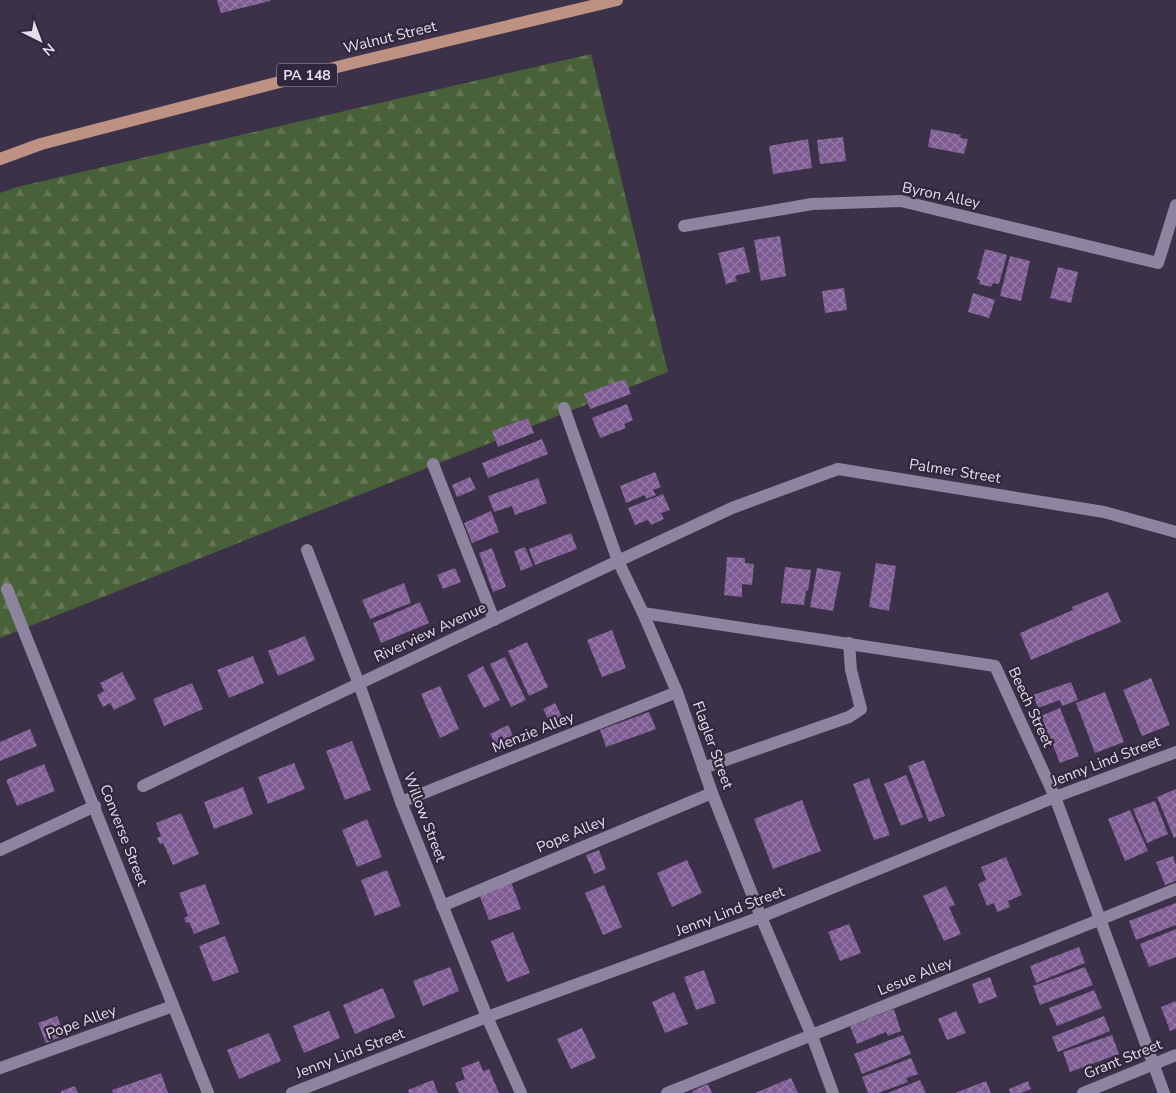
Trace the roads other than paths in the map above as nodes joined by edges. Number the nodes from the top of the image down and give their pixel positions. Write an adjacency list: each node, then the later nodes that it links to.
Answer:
1 (617, 0): 2 (main road, Walnut Street / PA 148)
2 (0, 159)
3 (1176, 205): 4 (street, Byron Alley)
4 (684, 226)
5 (564, 408): 10 (street, Flagler Street)
6 (433, 464): 13 (street)
7 (732, 508): 8 (street, Palmer Street); 10 (street, Riverview Avenue)
8 (1176, 532)
9 (308, 550): 15 (street, Willow Street)
10 (618, 561): 12 (street, Flagler Street); 13 (street, Riverview Avenue)
11 (8, 588): 23 (street, Converse Street)
12 (643, 614): 14 (street, Beech Street); 16 (street, Flagler Street)
13 (494, 620): 15 (street, Riverview Avenue)
14 (848, 643): 18 (street); 21 (street, Beech Street)
15 (359, 684): 19 (street, Riverview Avenue); 22 (street, Willow Street)
16 (677, 692): 18 (street, Flagler Street); 22 (street, Menzie Alley)
17 (1176, 752): 21 (street, Jenny Lind Street)
18 (703, 768): 20 (street, Flagler Street)
19 (143, 786)
20 (712, 793): 26 (street, Pope Alley); 27 (street, Flagler Street)
21 (1055, 797): 27 (street, Jenny Lind Street); 28 (street, Beech Street)
22 (401, 802): 26 (street, Willow Street)
23 (95, 806): 24 (street); 29 (street, Converse Street)
24 (0, 850)
25 (1176, 889): 28 (street, Lesue Alley)
26 (442, 906): 30 (street, Willow Street)
27 (761, 917): 30 (street, Jenny Lind Street); 31 (street, Flagler Street)
28 (1100, 918): 31 (street, Lesue Alley); 33 (street, Beech Street)
29 (173, 1006): 34 (street, Pope Alley); 35 (street, Converse Street)
30 (487, 1018): 36 (street, Jenny Lind Street); 37 (street, Willow Street)
31 (812, 1036): 38 (street, Lesue Alley); 39 (street, Flagler Street)
32 (1176, 1055): 33 (street, Grant Street)
33 (1154, 1064): 40 (street, Grant Street); 41 (street, Beech Street)
34 (0, 1068)
35 (208, 1093)
36 (292, 1093)
37 (521, 1093)
38 (669, 1093)
39 (832, 1093)
40 (1082, 1093)
41 (1164, 1093)

